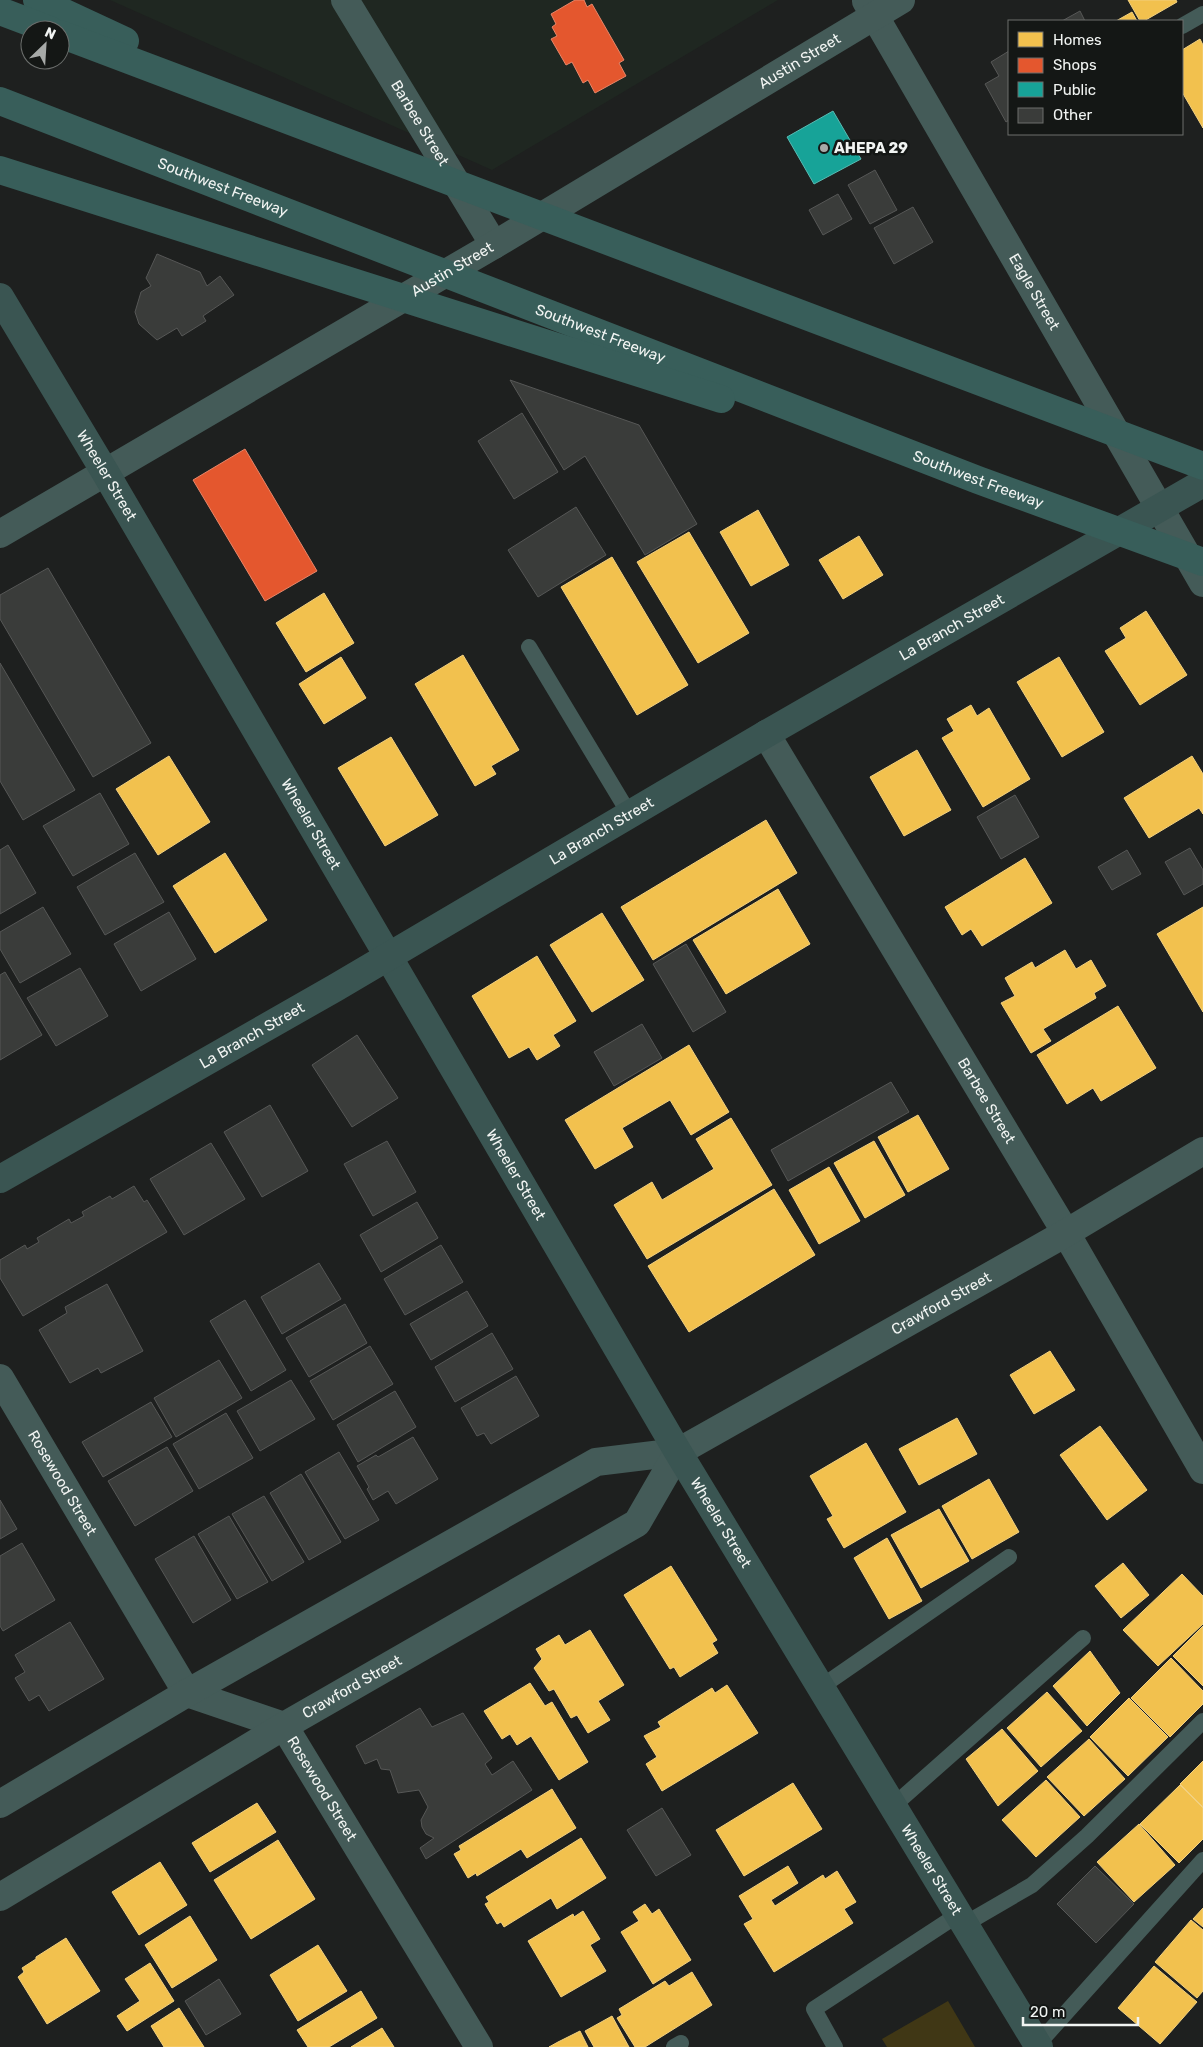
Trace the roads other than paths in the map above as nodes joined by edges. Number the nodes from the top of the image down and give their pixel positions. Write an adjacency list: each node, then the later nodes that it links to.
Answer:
1 (37, 0): 11 (highway)
2 (345, 0): 13 (street, Barbee Street)
3 (901, 0): 4 (street, Austin Street)
4 (870, 8): 13 (street, Austin Street); 19 (street, Eagle Street)
5 (0, 11): 7 (highway)
6 (1203, 14): 8 (lane)
7 (24, 20)
8 (1183, 25)
9 (70, 38): 11 (highway)
10 (0, 101): 17 (highway, Southwest Freeway)
11 (329, 135): 15 (highway)
12 (0, 170): 17 (highway)
13 (494, 245): 16 (street, Austin Street)
14 (0, 297): 16 (main road, Wheeler Street)
15 (1203, 466)
16 (105, 472): 20 (street, Austin Street); 26 (main road, Wheeler Street)
17 (978, 480): 21 (highway, Southwest Freeway)
18 (1203, 483): 19 (main road, La Branch Street)
19 (1159, 509): 22 (street, Eagle Street); 24 (main road, La Branch Street)
20 (0, 534)
21 (1203, 562)
22 (1203, 584)
23 (529, 647): 25 (lane)
24 (766, 734): 25 (main road, La Branch Street); 29 (street, Barbee Street)
25 (630, 815): 26 (main road, La Branch Street)
26 (389, 957): 28 (main road, La Branch Street); 31 (main road, Wheeler Street)
27 (1203, 1151): 29 (street, Crawford Street)
28 (0, 1180)
29 (1066, 1233): 31 (street, Crawford Street); 32 (street, Barbee Street)
30 (0, 1378): 36 (street, Rosewood Street)
31 (678, 1452): 35 (main road, Wheeler Street); 36 (street, Crawford Street); 38 (street, Crawford Street)
32 (1203, 1470)
33 (1009, 1557): 35 (lane)
34 (1083, 1638): 40 (lane)
35 (820, 1687): 40 (main road, Wheeler Street)
36 (187, 1693): 38 (street, Rosewood Street); 39 (street, Crawford Street)
37 (1203, 1721): 43 (lane)
38 (284, 1726): 42 (street, Crawford Street); 45 (street, Rosewood Street)
39 (0, 1804)
40 (893, 1806): 43 (main road, Wheeler Street)
41 (1203, 1860): 44 (lane)
42 (0, 1897)
43 (962, 1919): 44 (main road, Wheeler Street); 46 (lane)
44 (1038, 2046)
45 (478, 2047)
46 (836, 2047)

